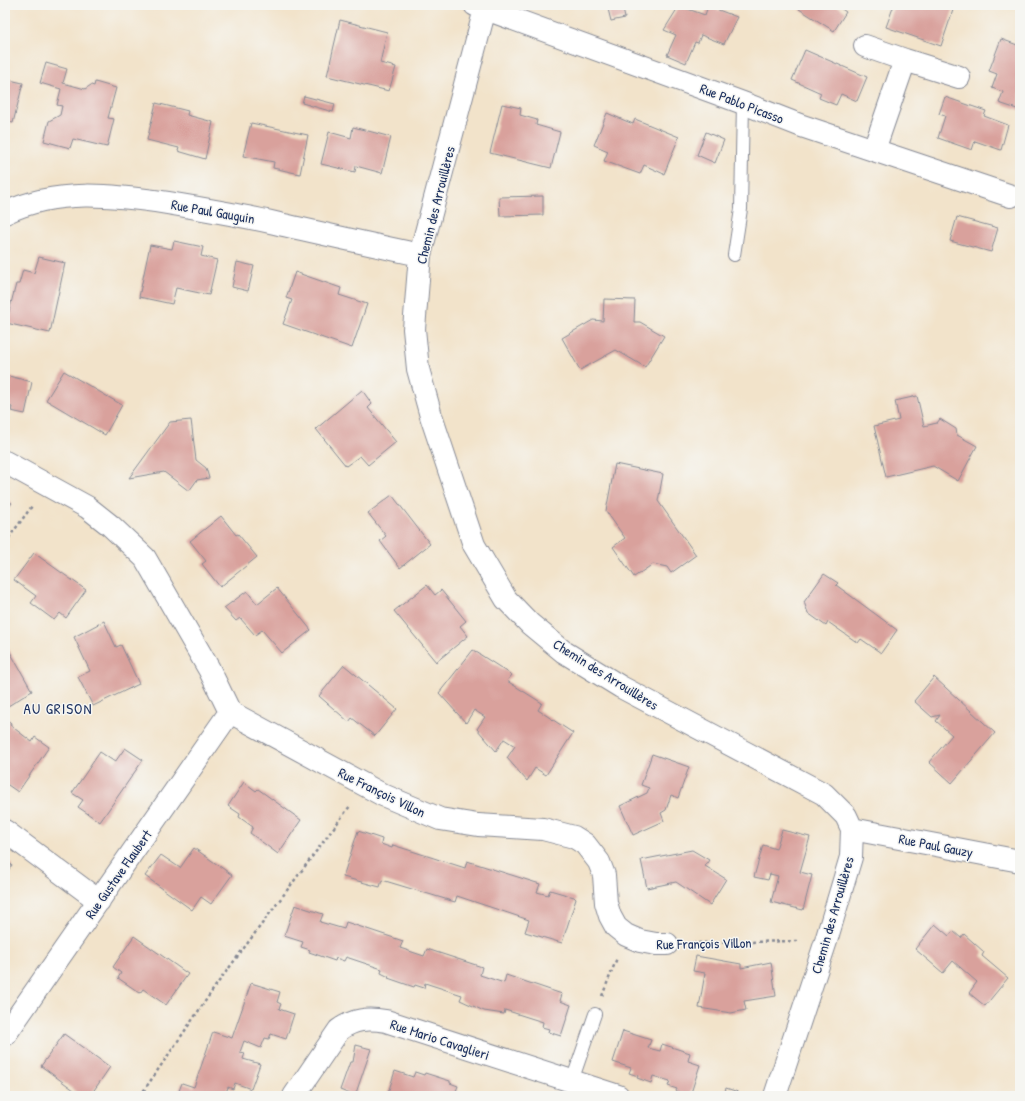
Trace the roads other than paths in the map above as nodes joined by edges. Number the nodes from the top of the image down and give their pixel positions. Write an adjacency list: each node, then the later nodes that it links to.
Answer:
1 (480, 7): 5 (street, Rue Pablo Picasso); 9 (street, Chemin des Arrouillères)
2 (865, 46): 3 (street)
3 (905, 60): 4 (street); 6 (street)
4 (959, 76)
5 (743, 103): 6 (street, Rue Pablo Picasso); 10 (lane)
6 (874, 150): 7 (street, Rue Pablo Picasso)
7 (1015, 196)
8 (5, 213): 9 (street, Rue Paul Gauguin)
9 (420, 255): 13 (street, Chemin des Arrouillères)
10 (734, 255)
11 (5, 462): 12 (street)
12 (230, 712): 16 (street, Rue Gustave Flaubert); 17 (street, Rue François Villon)
13 (852, 829): 15 (street, Rue Paul Gauzy); 23 (street, Chemin des Arrouillères)
14 (5, 831): 16 (street)
15 (1020, 861)
16 (99, 901): 19 (street, Rue Gustave Flaubert)
17 (668, 944)
18 (595, 1014): 20 (lane)
19 (5, 1035)
20 (572, 1081): 21 (street, Rue Mario Cavaglieri); 22 (street, Rue Mario Cavaglieri)
21 (294, 1096)
22 (618, 1096)
23 (775, 1096)

